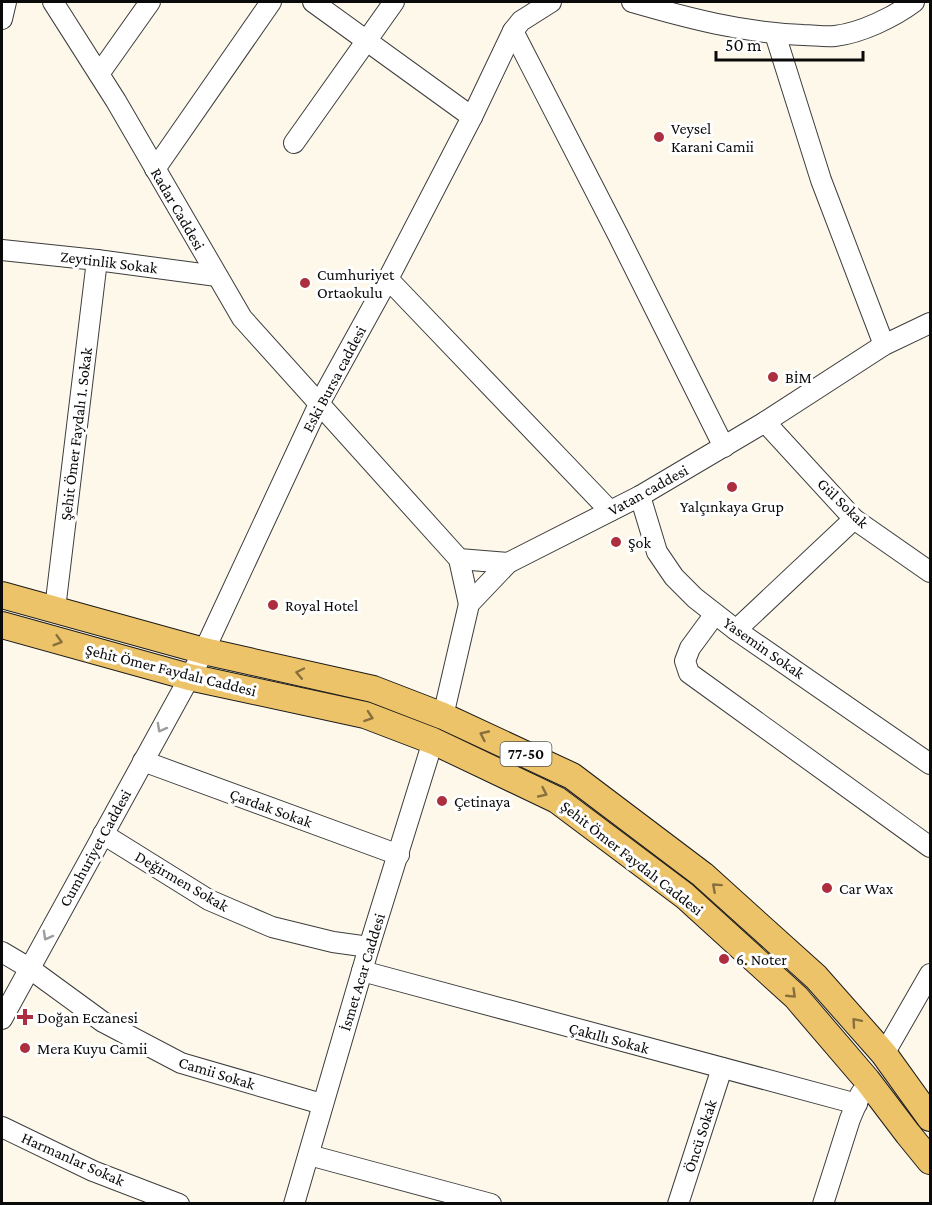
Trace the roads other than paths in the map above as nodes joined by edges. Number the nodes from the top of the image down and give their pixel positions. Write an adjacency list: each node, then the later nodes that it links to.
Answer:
1 (6, 2): 10 (street)
2 (53, 2): 14 (street, Radar Caddesi)
3 (150, 2): 14 (street)
4 (271, 2): 17 (street)
5 (313, 2): 13 (street)
6 (394, 2): 13 (street)
7 (551, 2): 11 (street, Eski Bursa caddesi)
8 (632, 2): 12 (street)
9 (914, 2): 12 (street)
10 (2, 19)
11 (513, 31): 15 (street, Eski Bursa caddesi); 26 (street)
12 (775, 34): 23 (street)
13 (367, 40): 15 (street); 16 (street)
14 (99, 74): 17 (street, Radar Caddesi)
15 (472, 117): 21 (street, Eski Bursa caddesi)
16 (294, 143)
17 (155, 169): 20 (street, Radar Caddesi)
18 (2, 250): 19 (street, Zeytinlik Sokak)
19 (97, 260): 20 (street, Zeytinlik Sokak); 35 (street, Şehit Ömer Faydalı 1. Sokak)
20 (217, 276): 24 (street, Radar Caddesi)
21 (388, 279): 24 (street, Eski Bursa caddesi); 28 (street)
22 (930, 323): 23 (street, Vatan caddesi)
23 (884, 345): 25 (street, Vatan caddesi)
24 (319, 404): 30 (street, Radar Caddesi); 39 (street, Eski Bursa caddesi)
25 (765, 422): 26 (street, Vatan caddesi); 29 (street, Gül Sokak)
26 (724, 447): 27 (street, Vatan caddesi)
27 (640, 496): 28 (street, Vatan caddesi); 36 (street, Yasemin Sokak)
28 (610, 511): 31 (street, Vatan caddesi)
29 (854, 519): 32 (street, Gül Sokak); 38 (street)
30 (459, 559): 31 (street); 34 (street)
31 (508, 563): 34 (street, Vatan caddesi)
32 (930, 572)
33 (2, 595): 35 (main road, Şehit Ömer Faydalı Caddesi / 77-50)
34 (469, 604): 41 (street)
35 (55, 609): 39 (main road, Şehit Ömer Faydalı Caddesi / 77-50)
36 (715, 614): 38 (street, Yasemin Sokak); 46 (street)
37 (2, 625): 40 (main road, Şehit Ömer Faydalı Caddesi / 77-50, one-way to 40)
38 (736, 630): 44 (street, Yasemin Sokak)
39 (204, 651): 40 (street, Eski Bursa caddesi); 41 (main road, Şehit Ömer Faydalı Caddesi / 77-50, one-way to 39)
40 (189, 677): 42 (main road, Şehit Ömer Faydalı Caddesi / 77-50, one-way to 42); 43 (street, Cumhuriyet Caddesi, one-way to 43)
41 (443, 716): 42 (main road); 54 (main road, Şehit Ömer Faydalı Caddesi / 77-50, one-way to 41)
42 (433, 741): 47 (street, İsmet Acar Caddesi); 56 (main road, Şehit Ömer Faydalı Caddesi / 77-50, one-way to 56)
43 (143, 761): 45 (street, Cumhuriyet Caddesi); 47 (street, Çardak Sokak)
44 (930, 764)
45 (103, 834): 48 (street, Değirmen Sokak); 50 (street, Cumhuriyet Caddesi, one-way to 50)
46 (930, 848)
47 (399, 855): 48 (street, İsmet Acar Caddesi)
48 (369, 947): 51 (street, İsmet Acar Caddesi)
49 (2, 952): 50 (street, Camii Sokak)
50 (29, 968): 53 (street, Cumhuriyet Caddesi); 57 (street, Camii Sokak)
51 (362, 971): 55 (street, Çakıllı Sokak); 57 (street, İsmet Acar Caddesi)
52 (930, 974): 54 (street)
53 (2, 1018)
54 (884, 1054): 59 (main road, Şehit Ömer Faydalı Caddesi / 77-50)
55 (722, 1068): 58 (street, Çakıllı Sokak); 66 (street, Öncü Sokak)
56 (867, 1080): 58 (street); 62 (main road, Şehit Ömer Faydalı Caddesi / 77-50)
57 (322, 1104): 61 (street, İsmet Acar Caddesi)
58 (856, 1104): 67 (street)
59 (930, 1118)
60 (2, 1127): 63 (street, Harmanlar Sokak)
61 (309, 1155): 64 (street, İsmet Acar Caddesi); 65 (street)
62 (930, 1161)
63 (179, 1203)
64 (294, 1203)
65 (491, 1203)
66 (678, 1203)
67 (823, 1203)

